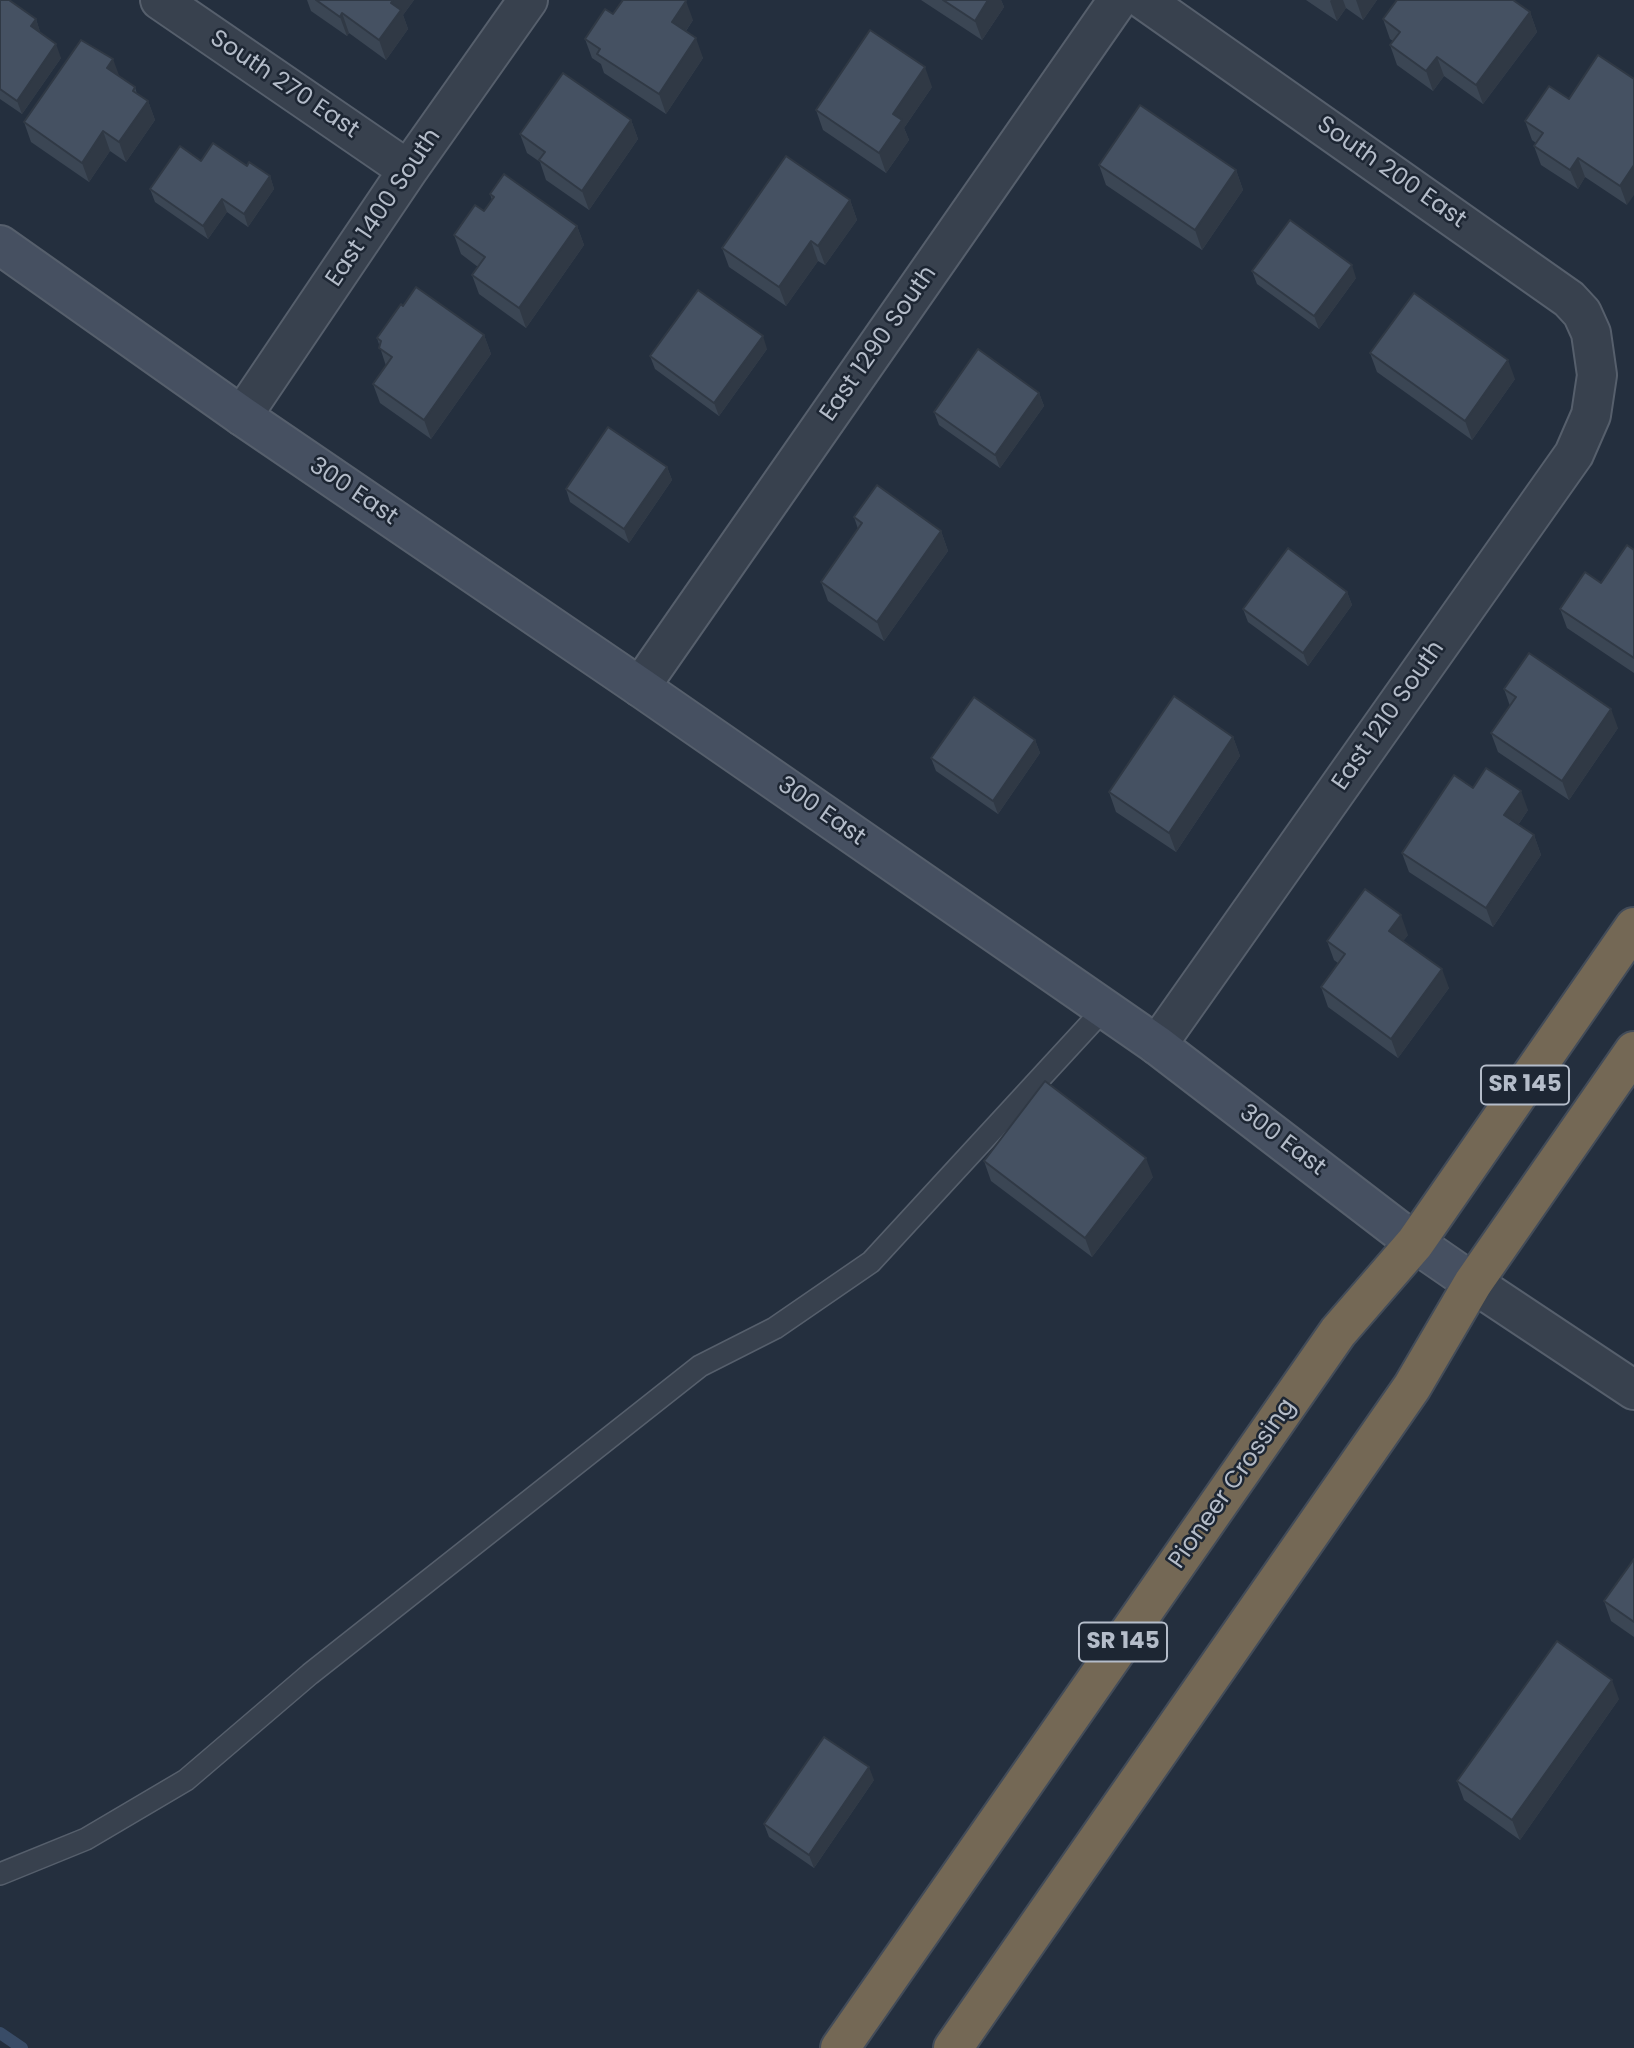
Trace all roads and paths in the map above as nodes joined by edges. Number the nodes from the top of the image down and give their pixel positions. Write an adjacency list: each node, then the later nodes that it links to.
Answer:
1 (160, 0): 5 (street, South 270 East)
2 (527, 0): 5 (street, East 1400 South)
3 (1118, 0): 9 (street, East 1290 South)
4 (1144, 0): 7 (street, South 200 East)
5 (408, 170): 8 (street, East 1400 South)
6 (0, 245): 8 (street, 300 East)
7 (1597, 375): 12 (street, East 1210 South)
8 (242, 416): 9 (street, 300 East)
9 (640, 687): 11 (street, 300 East)
10 (1634, 927): 14 (highway, Pioneer Crossing / SR 145)
11 (1104, 1009): 12 (street, 300 East); 17 (lane)
12 (1157, 1045): 14 (street, 300 East)
13 (1634, 1051): 15 (highway, SR 145)
14 (1415, 1243): 15 (street, 300 East); 18 (highway, Pioneer Crossing / SR 145)
15 (1473, 1283): 16 (street, 300 East); 19 (highway, SR 145)
16 (1634, 1390)
17 (0, 1874)
18 (840, 2048)
19 (953, 2048)

